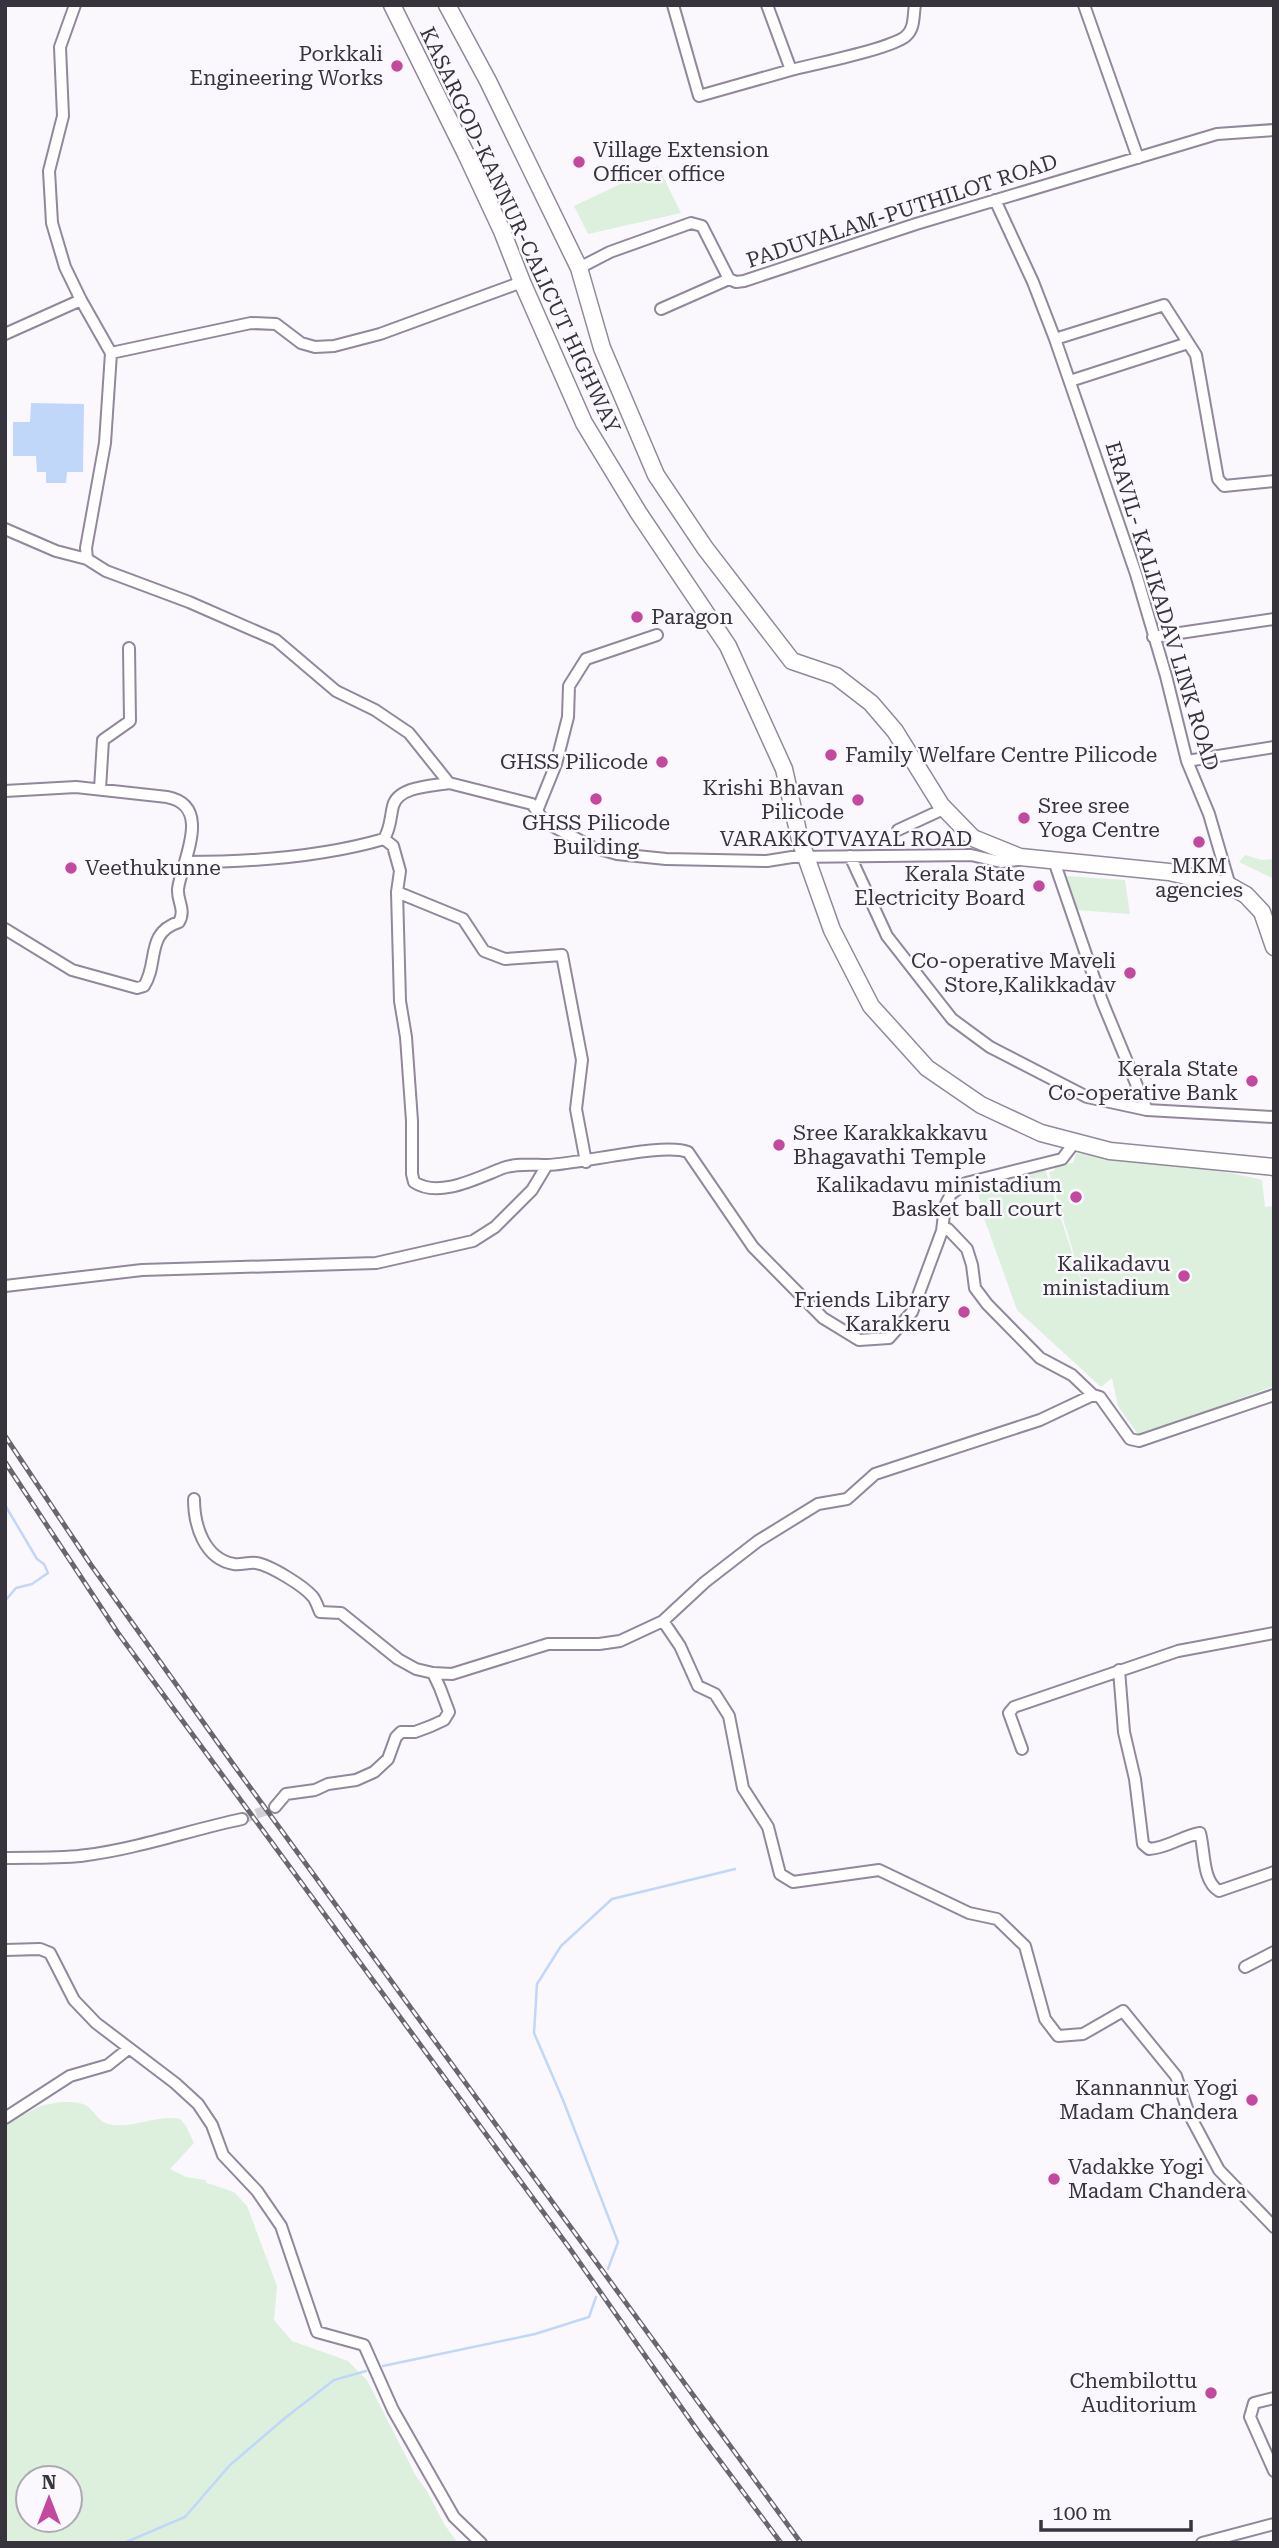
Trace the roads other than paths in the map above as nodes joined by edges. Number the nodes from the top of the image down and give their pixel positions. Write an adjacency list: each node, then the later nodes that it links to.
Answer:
1 (75, 5): 15 (street)
2 (391, 5): 14 (highway, KASARGOD-KANNUR-CALICUT HIGHWAY)
3 (447, 5): 12 (highway, KASARGOD-KANNUR-CALICUT HIGHWAY)
4 (673, 5): 8 (street)
5 (767, 5): 8 (street)
6 (915, 5): 8 (street)
7 (1084, 5): 10 (street)
8 (791, 70)
9 (1274, 130): 10 (street, PADUVALAM-PUTHILOT ROAD)
10 (1138, 158): 11 (street, PADUVALAM-PUTHILOT ROAD)
11 (995, 200): 13 (street, PADUVALAM-PUTHILOT ROAD); 18 (street, ERAVIL- KALIKADAV LINK ROAD)
12 (579, 268): 13 (street, PADUVALAM-PUTHILOT ROAD); 34 (highway, KASARGOD-KANNUR-CALICUT HIGHWAY)
13 (729, 279): 16 (street)
14 (522, 282): 20 (street); 39 (highway, KASARGOD-KANNUR-CALICUT HIGHWAY)
15 (81, 300): 17 (street); 20 (street)
16 (662, 309)
17 (5, 334)
18 (1055, 339): 19 (street); 21 (street, ERAVIL- KALIKADAV LINK ROAD)
19 (1188, 343): 21 (street); 22 (street)
20 (111, 353): 24 (street)
21 (1070, 380): 27 (street, ERAVIL- KALIKADAV LINK ROAD)
22 (1274, 481)
23 (5, 529): 24 (street)
24 (86, 559): 31 (street)
25 (1274, 618): 27 (street)
26 (657, 635): 35 (street)
27 (1153, 637): 30 (street, ERAVIL- KALIKADAV LINK ROAD)
28 (130, 648): 32 (street)
29 (1274, 747): 30 (street)
30 (1187, 761): 43 (street, ERAVIL- KALIKADAV LINK ROAD)
31 (449, 783): 35 (street, VARAKKOTVAYAL ROAD); 37 (street)
32 (100, 789): 33 (street); 42 (street)
33 (5, 791)
34 (941, 806): 36 (street); 40 (highway, KASARGOD-KANNUR-CALICUT HIGHWAY)
35 (537, 811): 39 (street, VARAKKOTVAYAL ROAD)
36 (898, 830)
37 (384, 839): 42 (street); 44 (street)
38 (850, 856): 39 (street, VARAKKOTVAYAL ROAD); 40 (street, VARAKKOTVAYAL ROAD); 48 (street)
39 (806, 857): 50 (highway, KASARGOD-KANNUR-CALICUT HIGHWAY)
40 (1020, 857): 41 (highway, KASARGOD-KANNUR-CALICUT HIGHWAY)
41 (1055, 861): 43 (highway, KASARGOD-KANNUR-CALICUT HIGHWAY); 48 (street)
42 (187, 862): 46 (street)
43 (1230, 886): 45 (highway, KASARGOD-KANNUR-CALICUT HIGHWAY)
44 (397, 892): 51 (street); 52 (street)
45 (1270, 922): 47 (highway, KASARGOD-KANNUR-CALICUT HIGHWAY)
46 (5, 929)
47 (1274, 947)
48 (1147, 1110): 49 (street)
49 (1274, 1117)
50 (1075, 1142): 53 (highway, KASARGOD-KANNUR-CALICUT HIGHWAY); 54 (street)
51 (586, 1162): 52 (street); 54 (street)
52 (547, 1165): 55 (street)
53 (1274, 1167)
54 (942, 1231): 56 (street)
55 (5, 1286)
56 (1093, 1395): 57 (street); 59 (street)
57 (1274, 1395)
58 (194, 1499): 62 (street)
59 (663, 1621): 62 (street); 73 (street)
60 (1274, 1633): 61 (street)
61 (1119, 1670): 63 (street); 67 (street)
62 (433, 1674): 64 (street)
63 (1023, 1749)
64 (275, 1807)
65 (242, 1819): 66 (street)
66 (5, 1858)
67 (1274, 1872)
68 (5, 1950): 71 (street)
69 (1274, 1952): 70 (street)
70 (1245, 1967)
71 (128, 2049): 72 (street); 77 (street)
72 (5, 2118)
73 (1274, 2227)
74 (1274, 2398): 75 (street)
75 (1274, 2471)
76 (1274, 2524): 78 (street)
77 (481, 2543)
78 (1202, 2543)

